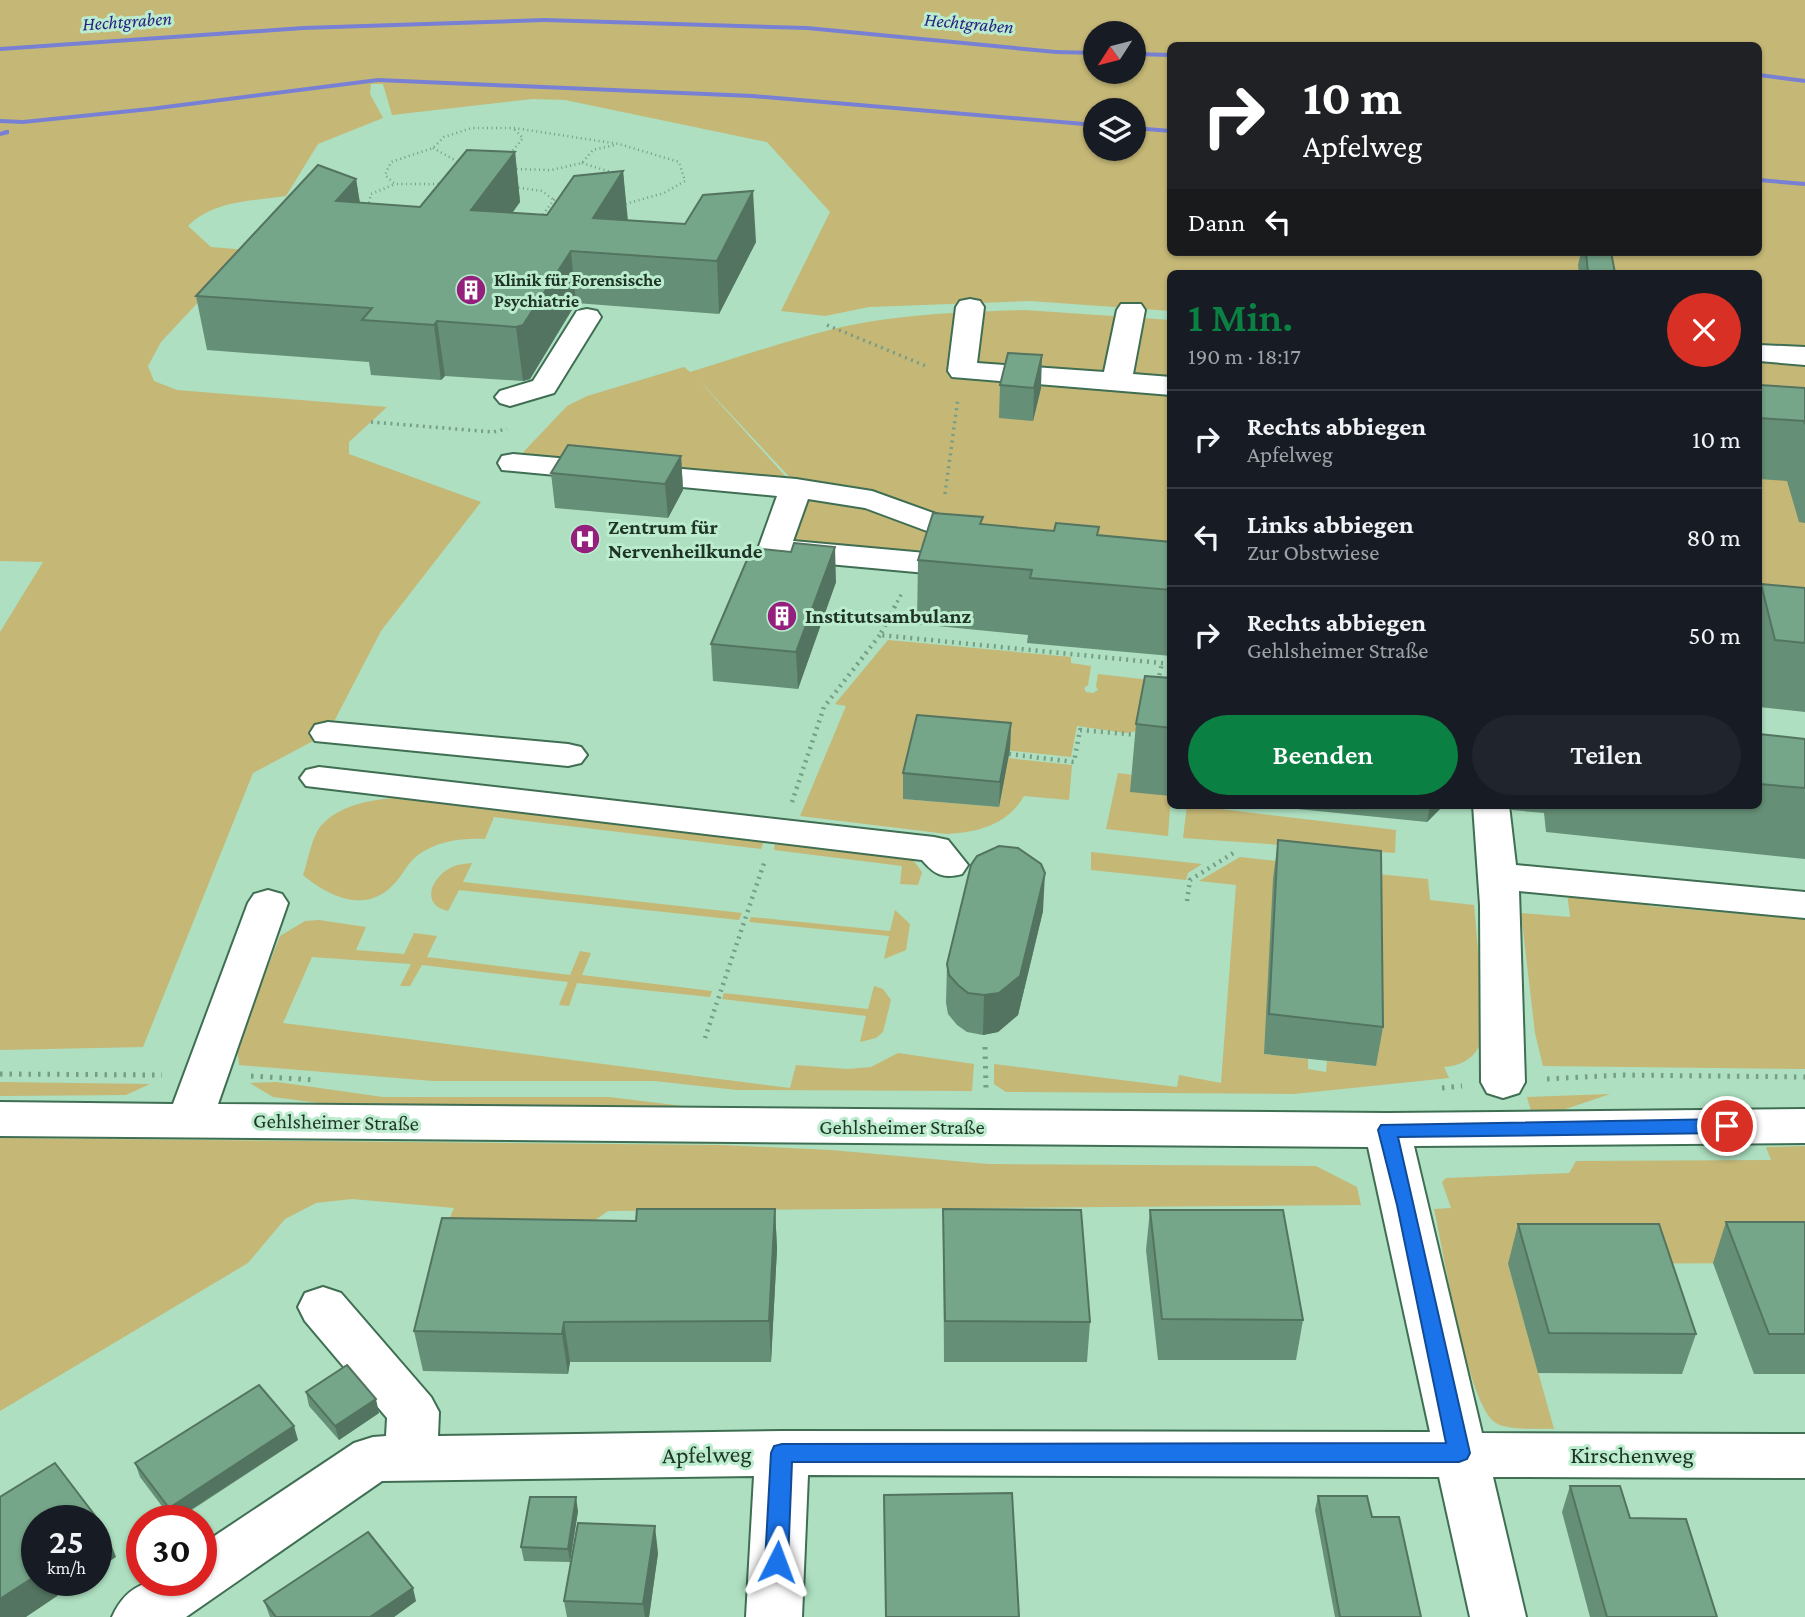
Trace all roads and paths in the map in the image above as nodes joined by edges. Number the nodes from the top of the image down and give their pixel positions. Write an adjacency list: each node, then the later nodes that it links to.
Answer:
1 (514, 128): 2 (path); 3 (path); 4 (path)
2 (619, 144): 5 (path); 14 (path)
3 (433, 148): 6 (path); 9 (path)
4 (506, 159)
5 (582, 163): 7 (path); 8 (path)
6 (474, 165)
7 (512, 169)
8 (614, 173)
9 (396, 184): 10 (path); 15 (path)
10 (444, 184)
11 (511, 186): 12 (path)
12 (554, 200): 13 (path); 16 (path)
13 (566, 202)
14 (612, 205)
15 (376, 211)
16 (538, 221)
17 (970, 307): 22 (street)
18 (1131, 310): 22 (street)
19 (587, 317): 24 (street)
20 (1762, 353): 21 (street)
21 (1805, 356)
22 (1117, 383): 23 (street)
23 (1167, 386)
24 (510, 397)
25 (371, 422): 26 (path)
26 (518, 426)
27 (513, 463): 28 (street)
28 (796, 488): 28 (street)
29 (880, 635): 38 (path)
30 (1162, 663): 31 (path)
31 (1157, 690)
32 (328, 733): 35 (street)
33 (1143, 735): 34 (path)
34 (1009, 754)
35 (568, 755)
36 (318, 778): 38 (street)
37 (1491, 809): 41 (street)
38 (778, 831): 40 (street); 45 (path)
39 (1235, 852): 42 (path)
40 (948, 865)
41 (1498, 876): 44 (street); 47 (street)
42 (1187, 901)
43 (268, 903): 50 (street)
44 (1805, 905)
45 (705, 1038)
46 (985, 1047): 48 (path)
47 (1503, 1082)
48 (986, 1103)
49 (0, 1119): 50 (street, Gehlsheimer Straße)
50 (190, 1119): 52 (street, Gehlsheimer Straße)
51 (1805, 1126): 52 (street, Gehlsheimer Straße)
52 (1387, 1130): 55 (street)
53 (323, 1307): 57 (street)
54 (782, 1453): 55 (street, Apfelweg); 57 (street, Apfelweg); 61 (street)
55 (1459, 1453): 56 (street, Kirschenweg); 62 (street)
56 (1805, 1456)
57 (411, 1459): 58 (street, Apfelweg)
58 (217, 1565)
59 (171, 1596): 60 (street)
60 (140, 1617)
61 (774, 1617)
62 (1498, 1617)

